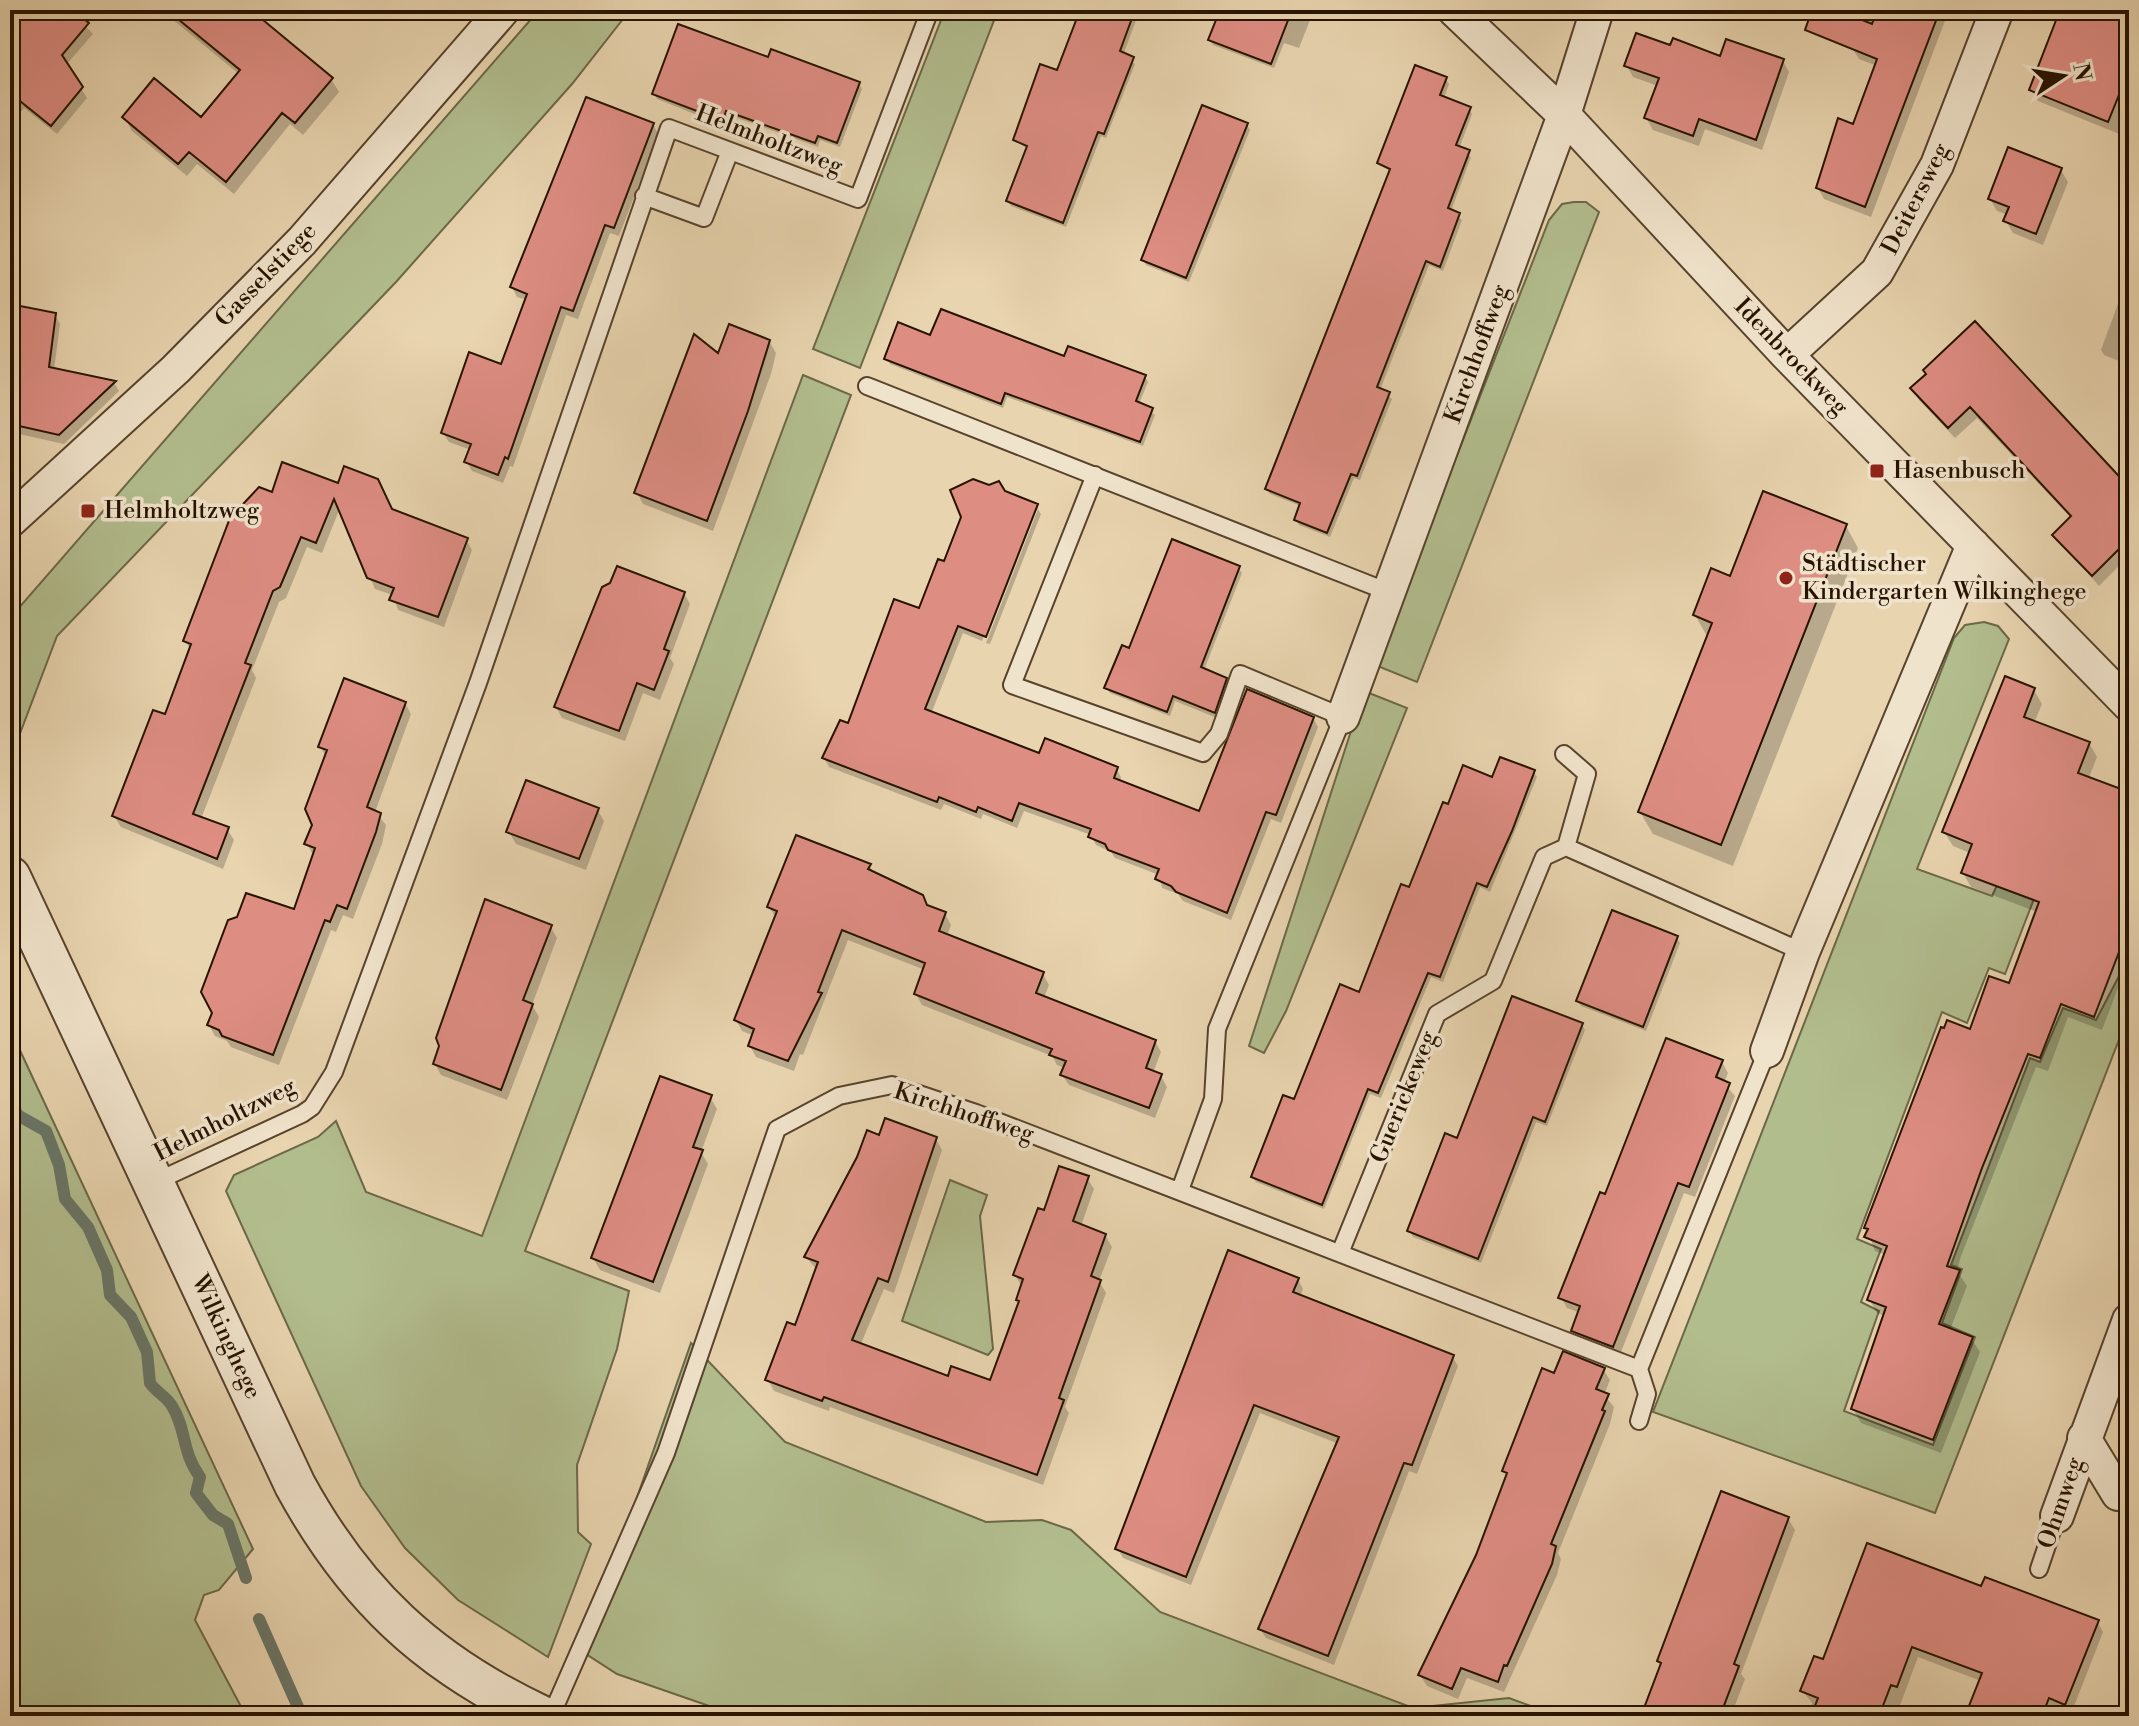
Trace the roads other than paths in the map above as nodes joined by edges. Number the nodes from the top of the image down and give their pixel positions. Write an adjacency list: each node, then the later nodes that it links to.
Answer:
1 (503, 10): 12 (street, Gasselstiege)
2 (930, 10): 7 (lane, Helmholtzweg)
3 (1454, 10): 6 (street, Idenbrockweg)
4 (1597, 10): 6 (street, Kirchhoffweg)
5 (1997, 10): 9 (street, Deitersweg)
6 (1564, 115): 9 (street, Idenbrockweg); 14 (street, Kirchhoffweg)
7 (730, 151): 8 (lane); 8 (lane, Helmholtzweg)
8 (644, 196): 22 (lane, Helmholtzweg)
9 (1787, 355): 13 (street, Idenbrockweg)
10 (867, 386): 11 (lane)
11 (1095, 475): 14 (lane); 16 (lane)
12 (10, 521)
13 (1973, 545): 15 (street, Idenbrockweg); 20 (street)
14 (1391, 593): 16 (street, Kirchhoffweg)
15 (2129, 705)
16 (1343, 717): 23 (lane, Kirchhoffweg)
17 (1564, 754): 18 (lane)
18 (1566, 847): 20 (lane); 24 (lane, Guerickeweg)
19 (10, 877): 22 (street, Wilkinghege)
20 (1803, 952): 21 (street)
21 (1767, 1051): 26 (lane)
22 (155, 1182): 32 (street, Wilkinghege)
23 (1180, 1190): 24 (lane); 33 (lane, Kirchhoffweg)
24 (1340, 1253): 26 (lane)
25 (2129, 1320): 28 (street, Ohmweg)
26 (1639, 1369): 27 (lane)
27 (1639, 1421)
28 (2084, 1438): 29 (street, Ohmweg); 30 (street, Ohmweg)
29 (2118, 1494)
30 (2057, 1516): 31 (lane, Ohmweg)
31 (2039, 1569)
32 (541, 1716)
33 (551, 1716)

